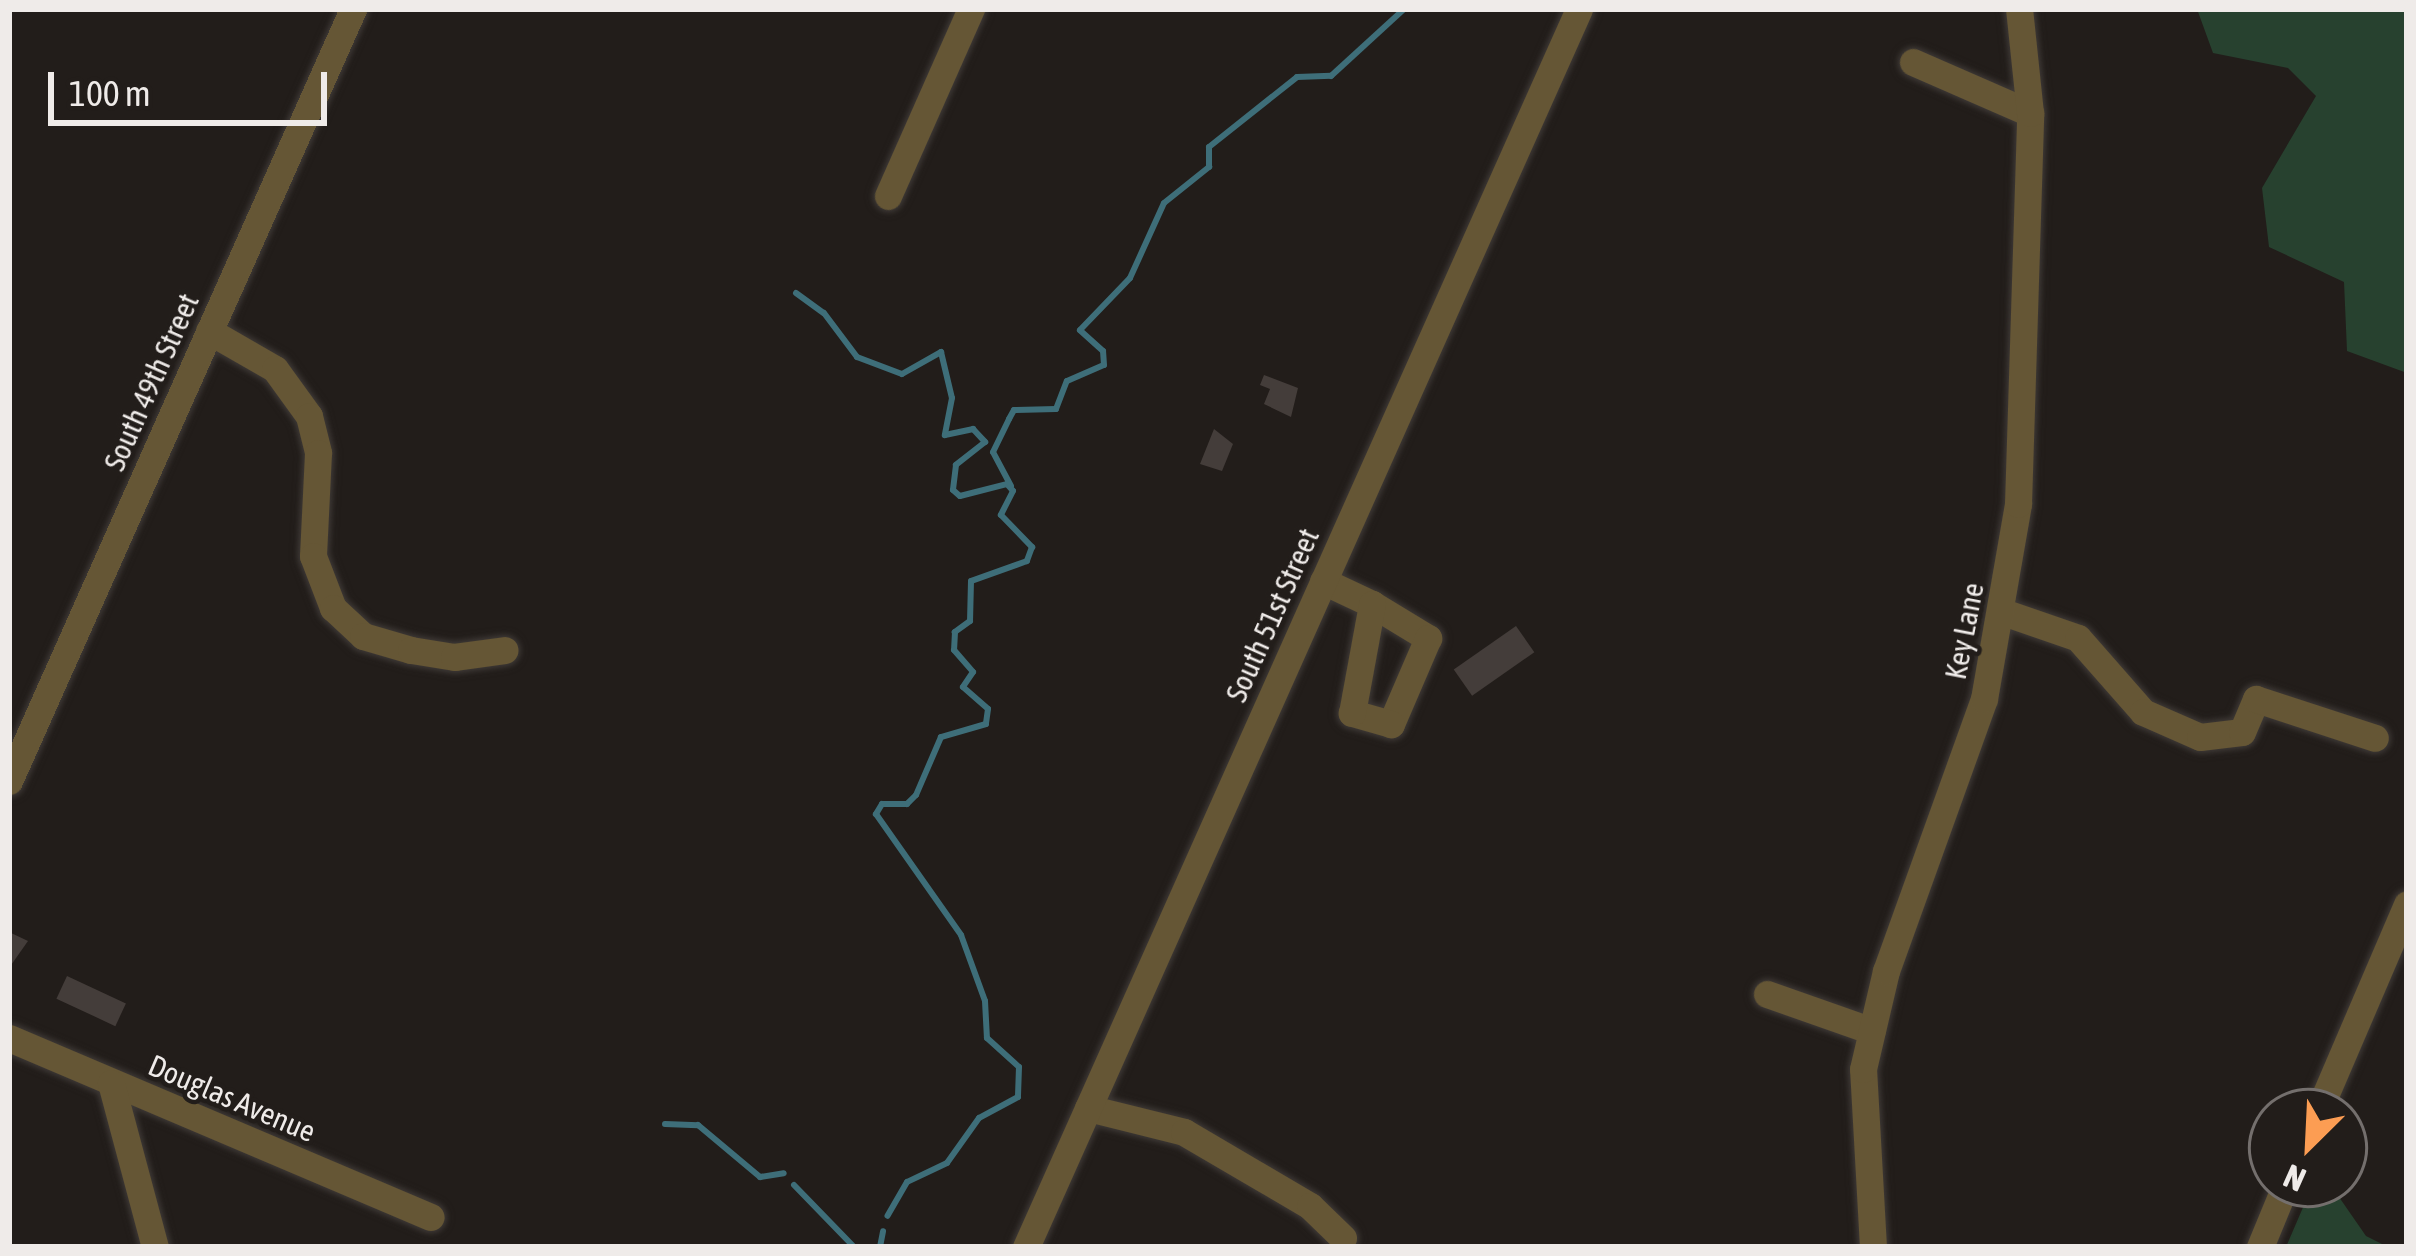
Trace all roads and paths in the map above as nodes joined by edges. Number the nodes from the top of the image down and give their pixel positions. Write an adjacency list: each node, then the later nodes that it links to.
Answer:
1 (352, 9): 8 (street, South 49th Street)
2 (971, 9): 7 (street)
3 (1579, 9): 9 (street, South 51st Street)
4 (2018, 9): 6 (street, Key Lane)
5 (1912, 62): 6 (street)
6 (2030, 112): 11 (street, Key Lane)
7 (888, 196)
8 (209, 331): 12 (street); 14 (street, South 49th Street)
9 (1323, 581): 10 (street); 21 (street, South 51st Street)
10 (1372, 604): 10 (street)
11 (2003, 612): 13 (street); 17 (street, Key Lane)
12 (506, 650)
13 (2375, 738)
14 (9, 782)
15 (2407, 904): 20 (street)
16 (1767, 994): 17 (street)
17 (1872, 1031): 27 (street, Key Lane)
18 (9, 1038): 19 (street, Douglas Avenue)
19 (111, 1083): 23 (street, Douglas Avenue); 25 (street)
20 (2328, 1088)
21 (1088, 1108): 24 (street); 26 (street, South 51st Street)
22 (2276, 1208): 28 (street)
23 (431, 1217)
24 (1343, 1238)
25 (155, 1247)
26 (1025, 1247)
27 (1873, 1247)
28 (2260, 1247)

